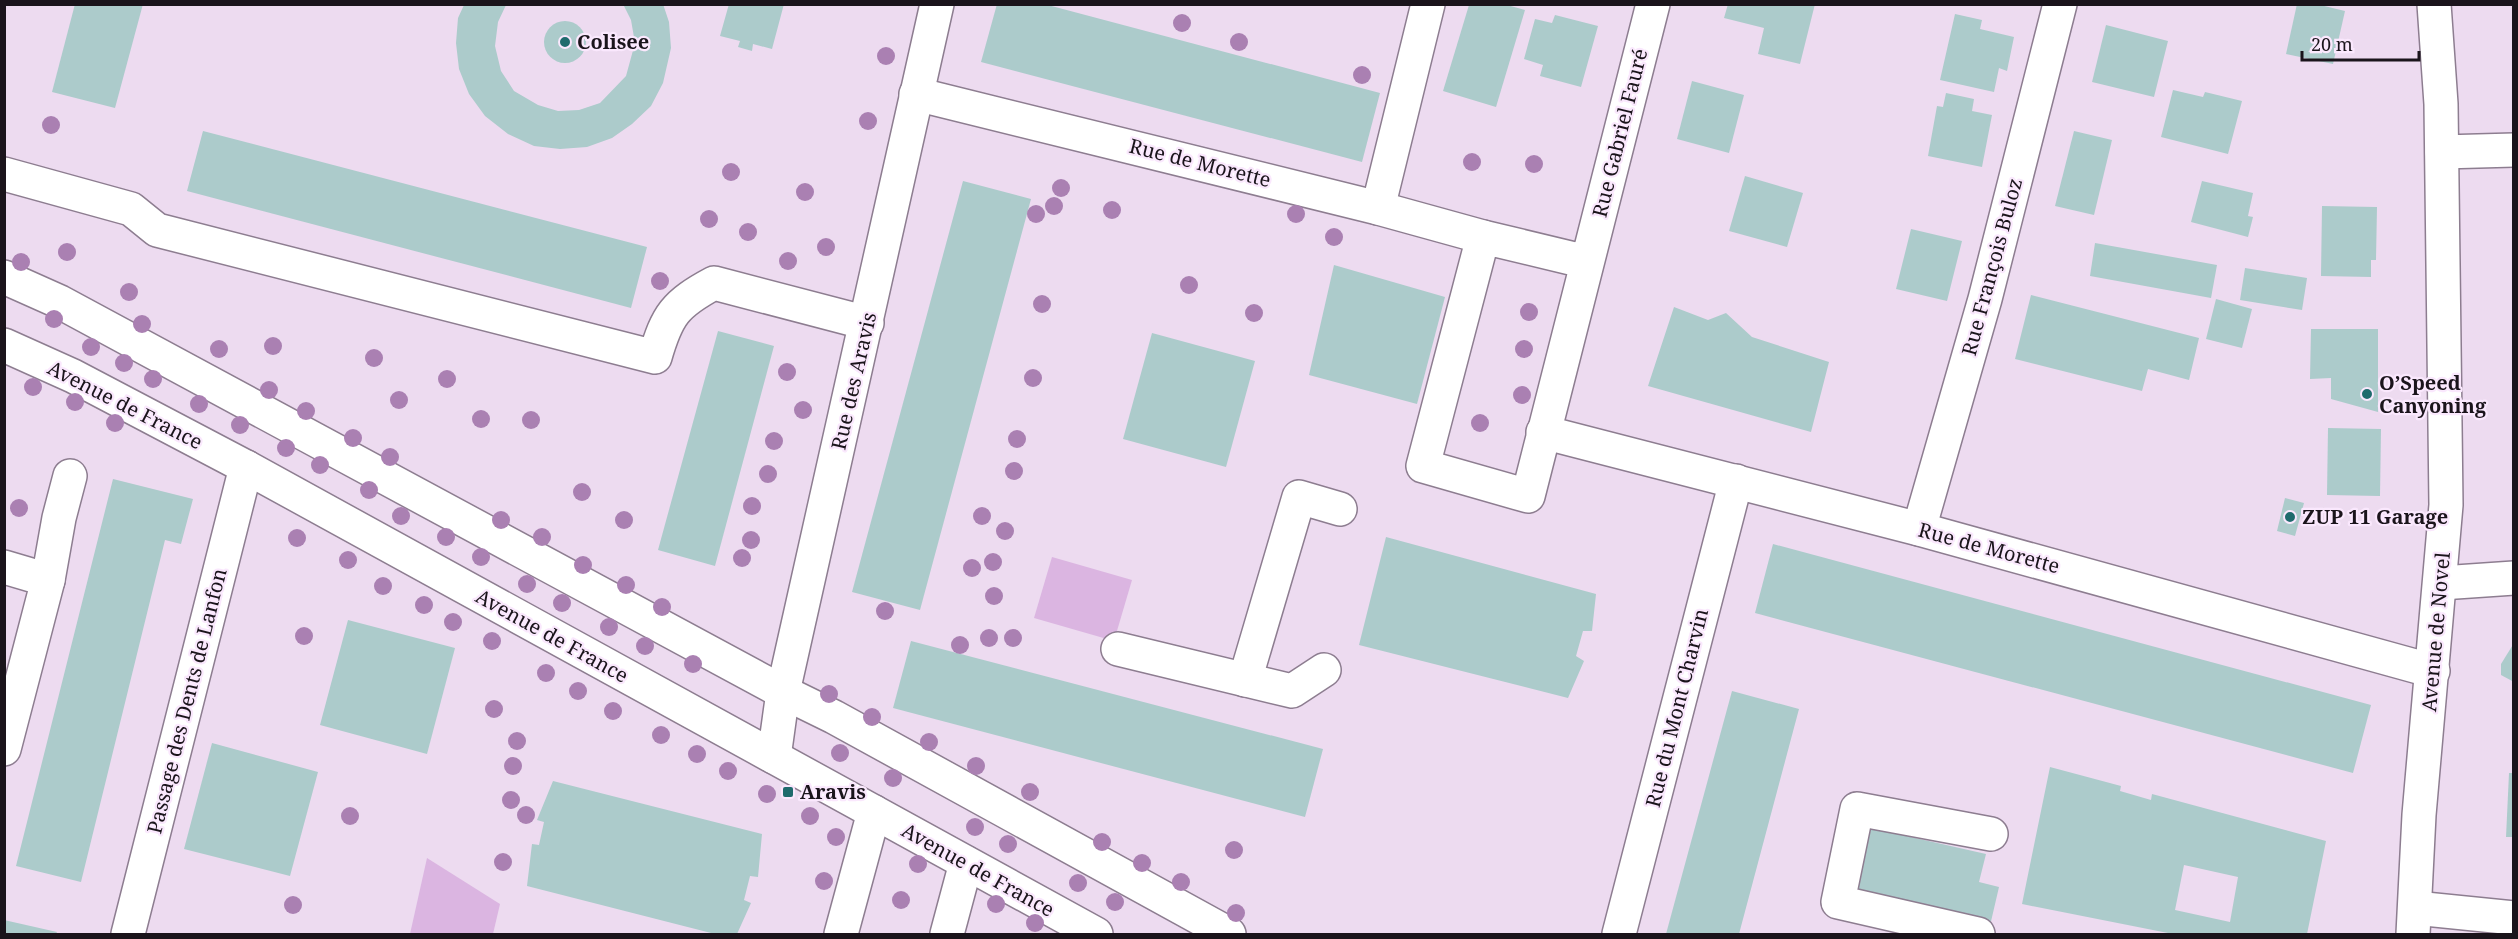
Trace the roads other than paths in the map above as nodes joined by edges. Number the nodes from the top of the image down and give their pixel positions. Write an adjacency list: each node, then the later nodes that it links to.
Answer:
1 (937, 4): 6 (street, Rue des Aravis)
2 (1428, 4): 10 (street)
3 (1653, 4): 12 (street, Rue Gabriel Fauré)
4 (2060, 4): 21 (street, Rue François Buloz)
5 (2434, 4): 8 (street, Avenue de Novel)
6 (916, 94): 10 (street, Rue de Morette); 14 (street, Rue des Aravis)
7 (2514, 150): 8 (street)
8 (2442, 152): 25 (street, Avenue de Novel)
9 (4, 174): 14 (street)
10 (1378, 208): 11 (street, Rue de Morette)
11 (1484, 237): 12 (street, Rue de Morette); 16 (street)
12 (1587, 262): 16 (street)
13 (4, 276): 30 (street)
14 (867, 323): 30 (street, Rue des Aravis)
15 (4, 345): 17 (street, Avenue de France)
16 (1543, 432): 19 (street, Rue de Morette)
17 (246, 467): 32 (street, Avenue de France); 38 (street, Passage des Dents de Lanfon)
18 (70, 476): 24 (street)
19 (1736, 481): 21 (street, Rue de Morette); 43 (street, Rue du Mont Charvin)
20 (1340, 509): 29 (street)
21 (1919, 529): 28 (street, Rue de Morette)
22 (4, 567): 24 (street)
23 (2514, 578): 25 (street)
24 (48, 580): 31 (street)
25 (2441, 583): 28 (street, Avenue de Novel)
26 (1118, 649): 29 (street)
27 (1324, 670): 29 (street)
28 (2433, 671): 37 (street, Avenue de Novel)
29 (1245, 680)
30 (783, 692): 32 (street, Rue des Aravis); 42 (street)
31 (4, 749)
32 (774, 757): 33 (street, Avenue de France)
33 (874, 812): 35 (street, Avenue de France); 39 (street)
34 (1991, 834): 44 (street)
35 (966, 863): 40 (street); 41 (street, Avenue de France)
36 (2514, 918): 37 (street)
37 (2414, 921)
38 (128, 934)
39 (841, 934)
40 (947, 934)
41 (1096, 934)
42 (1229, 934)
43 (1619, 934)
44 (1978, 934)

